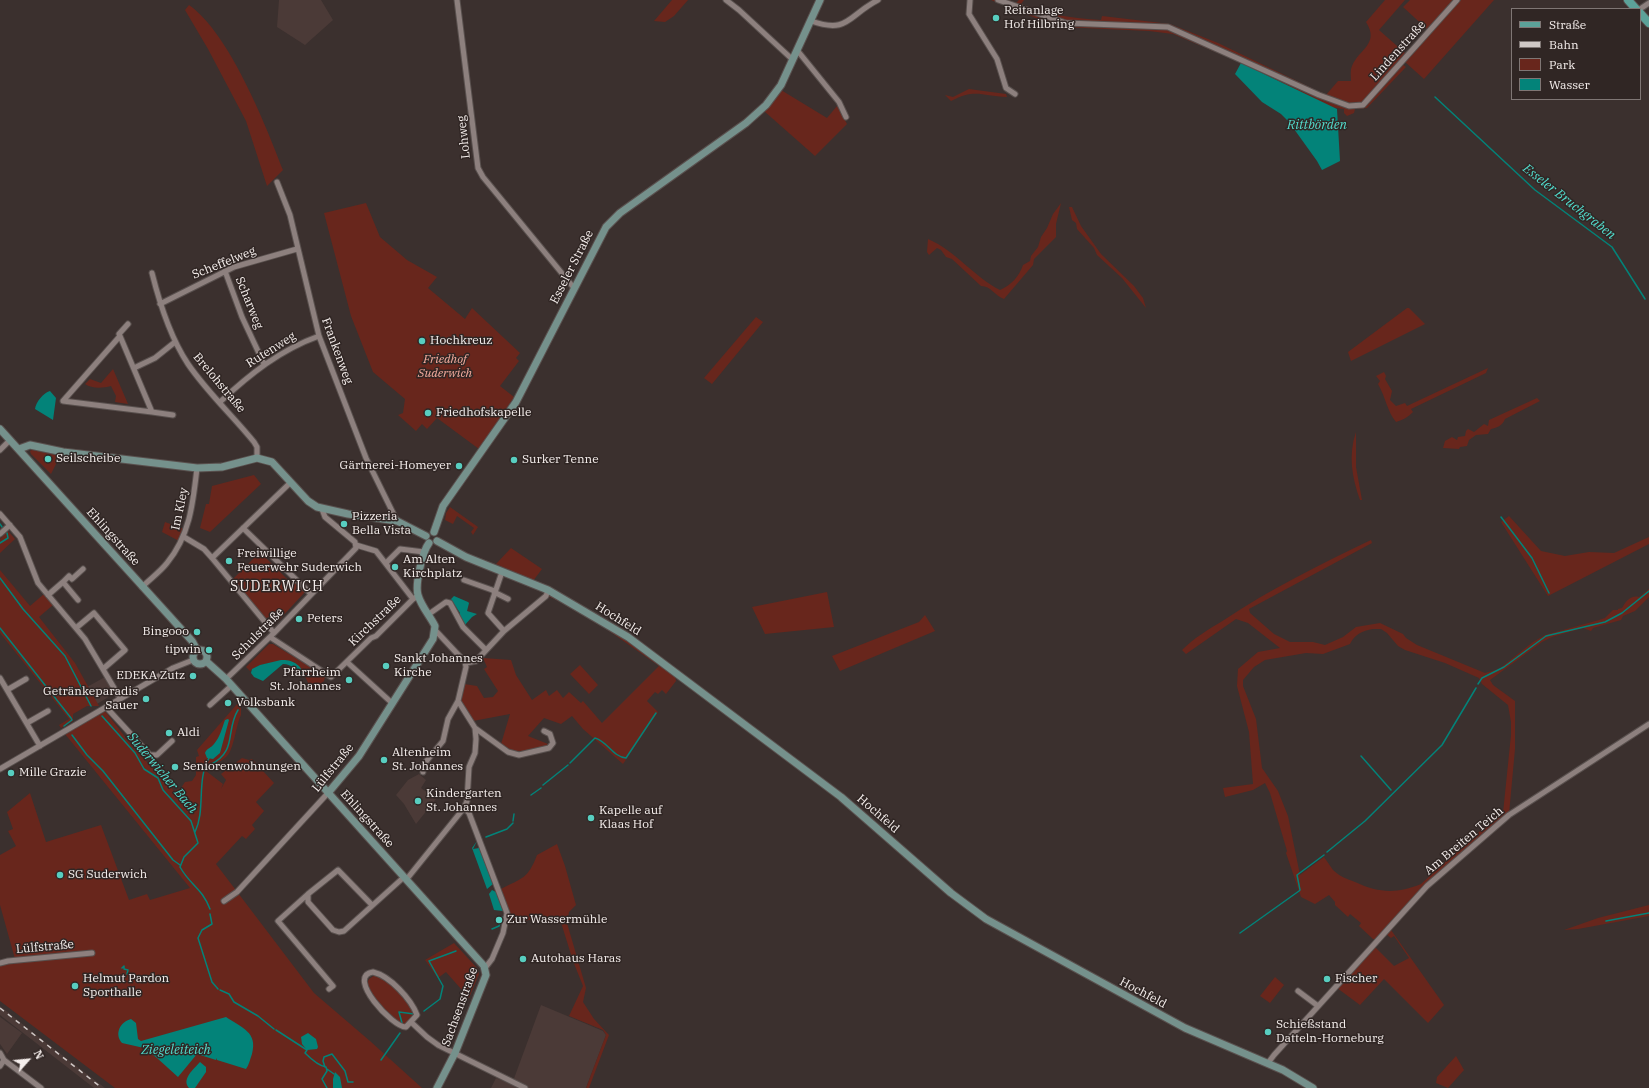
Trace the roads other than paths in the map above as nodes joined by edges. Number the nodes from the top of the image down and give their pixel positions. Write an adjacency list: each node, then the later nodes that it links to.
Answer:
1 (457, 0): 21 (street, Lohweg)
2 (726, 0): 14 (street)
3 (820, 0): 11 (street, Esseler Straße)
4 (878, 0): 11 (street)
5 (970, 0): 15 (street)
6 (998, 0): 7 (street, Lindenstraße)
7 (1457, 0)
8 (1628, 0): 9 (main road)
9 (1635, 8)
10 (1641, 14): 12 (main road)
11 (811, 21): 13 (street, Esseler Straße)
12 (1649, 23)
13 (796, 50): 14 (street, Esseler Straße); 16 (street)
14 (793, 60): 21 (street, Esseler Straße)
15 (1015, 94)
16 (846, 117)
17 (277, 182): 18 (street, Frankenweg)
18 (297, 249): 19 (street, Scheffelweg); 25 (street, Frankenweg)
19 (225, 271): 22 (street, Scheffelweg); 27 (street, Scharweg)
20 (152, 273): 22 (street, Brelohstraße)
21 (574, 288): 44 (street, Esseler Straße)
22 (160, 304): 26 (street, Brelohstraße)
23 (128, 324): 24 (street)
24 (120, 336): 28 (street); 30 (street)
25 (319, 336): 27 (street, Rutenweg); 41 (street, Frankenweg)
26 (176, 342): 28 (street); 29 (street, Brelohstraße)
27 (264, 364): 29 (street, Rutenweg)
28 (134, 368): 30 (street)
29 (220, 402): 36 (street, Brelohstraße)
30 (152, 412): 31 (street)
31 (173, 415)
32 (0, 429): 33 (street, Ehlingstraße)
33 (10, 440): 34 (street, Ehlingstraße); 35 (street)
34 (19, 449): 37 (street); 58 (street, Ehlingstraße)
35 (0, 450)
36 (257, 458): 37 (street); 38 (street)
37 (197, 468): 47 (street, Im Kley)
38 (291, 482): 39 (street); 43 (street)
39 (322, 509): 41 (street); 50 (street)
40 (0, 514): 42 (street)
41 (397, 521): 46 (street)
42 (10, 526): 45 (street); 62 (street)
43 (243, 528): 52 (street); 61 (street)
44 (434, 532): 46 (street); 48 (street)
45 (0, 534)
46 (426, 536): 49 (street)
47 (184, 537): 52 (street); 58 (street, Im Kley)
48 (438, 541): 49 (street); 55 (street, Hochfeld)
49 (428, 544): 51 (street)
50 (356, 548): 53 (street); 61 (street, Schulstraße)
51 (424, 552): 53 (street); 63 (street)
52 (212, 558): 70 (street)
53 (386, 563): 63 (street)
54 (83, 569): 57 (street)
55 (502, 572): 59 (street, Hochfeld); 60 (street)
56 (464, 580): 60 (street)
57 (63, 582): 62 (street); 65 (street)
58 (142, 587): 71 (street, Ehlingstraße)
59 (548, 590): 69 (street); 113 (street, Hochfeld)
60 (494, 592): 64 (street); 69 (street)
61 (311, 594): 70 (street, Schulstraße)
62 (48, 595): 67 (street)
63 (416, 597): 66 (street); 75 (street, Kirchstraße)
64 (508, 599)
65 (78, 600)
66 (428, 614): 68 (street); 72 (street)
67 (76, 628): 77 (street); 77 (street)
68 (436, 631): 76 (street); 85 (street, Lülfstraße)
69 (504, 631): 72 (street)
70 (272, 635): 75 (street, Kirchstraße); 80 (street, Schulstraße)
71 (197, 650): 73 (street); 74 (street, Ehlingstraße)
72 (486, 650): 76 (street)
73 (193, 660): 74 (street); 83 (street)
74 (206, 661): 80 (street, Ehlingstraße)
75 (347, 662): 85 (street, Kirchstraße)
76 (466, 663): 84 (street)
77 (103, 670): 83 (street)
78 (0, 678): 82 (street)
79 (26, 679): 82 (street)
80 (226, 679): 81 (street, Ehlingstraße)
81 (232, 686): 86 (street); 97 (street, Ehlingstraße)
82 (7, 690): 89 (street)
83 (120, 698): 87 (street)
84 (458, 701): 91 (street); 96 (street)
85 (392, 703): 97 (street, Lülfstraße)
86 (210, 705)
87 (106, 707): 93 (street); 94 (street)
88 (48, 711): 89 (street)
89 (27, 723): 94 (street)
90 (1649, 724): 108 (street, Am Breiten Teich)
91 (475, 728): 92 (street); 98 (street)
92 (544, 731)
93 (172, 741)
94 (40, 746): 95 (street)
95 (0, 769)
96 (423, 772)
97 (328, 793): 99 (street, Ehlingstraße); 101 (street, Lülfstraße)
98 (464, 808): 99 (street); 105 (street, Sachsenstraße)
99 (405, 878): 102 (street); 105 (street, Ehlingstraße)
100 (308, 894): 102 (street); 102 (street); 106 (street)
101 (224, 901)
102 (372, 905)
103 (92, 953): 104 (street, Lülfstraße)
104 (0, 963)
105 (485, 968): 111 (street, Sachsenstraße)
106 (329, 989)
107 (1298, 991): 108 (street)
108 (1318, 1006): 113 (street, Am Breiten Teich)
109 (411, 1022): 109 (street); 111 (street)
110 (0, 1053): 112 (street)
111 (455, 1053): 116 (street, Sachsenstraße); 117 (street)
112 (4, 1060): 114 (street); 115 (street)
113 (1268, 1063): 118 (street, Hochfeld)
114 (0, 1066)
115 (40, 1088)
116 (437, 1088)
117 (525, 1088)
118 (1313, 1088)

